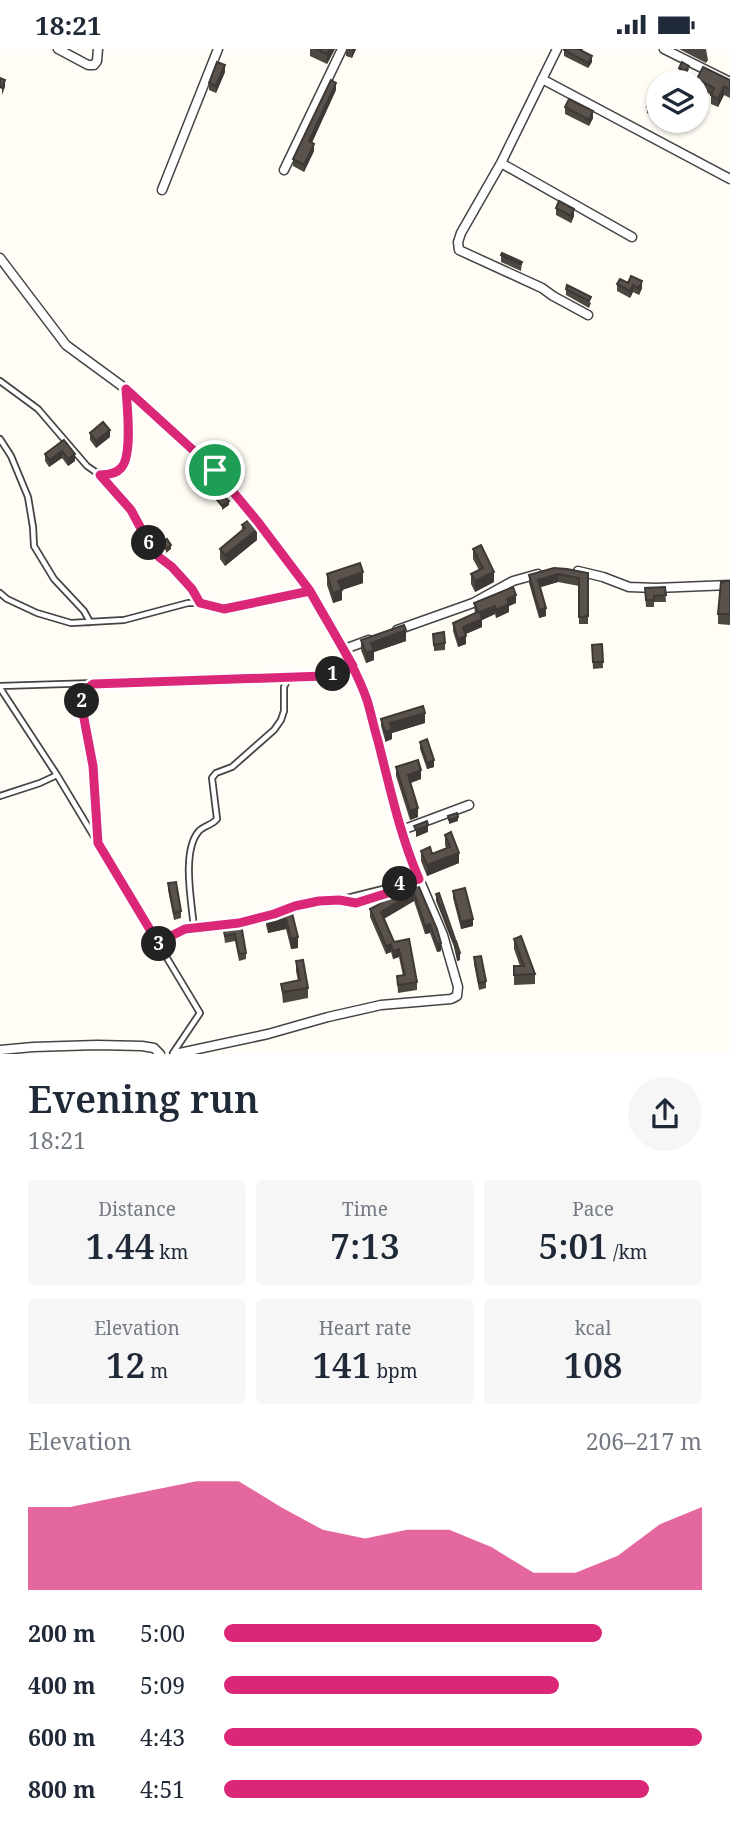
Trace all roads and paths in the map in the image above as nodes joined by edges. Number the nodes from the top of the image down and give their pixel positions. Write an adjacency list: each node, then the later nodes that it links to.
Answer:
1 (58, 49): 2 (street)
2 (99, 49)
3 (218, 49): 12 (street)
4 (342, 49): 10 (street)
5 (557, 49): 7 (street)
6 (667, 50): 8 (street)
7 (542, 79): 9 (street); 11 (street)
8 (730, 82)
9 (501, 163): 13 (street); 15 (street)
10 (284, 170)
11 (730, 179)
12 (162, 190)
13 (632, 237)
14 (0, 258): 17 (street)
15 (588, 316)
16 (0, 381): 19 (lane)
17 (126, 389): 19 (lane); 23 (street)
18 (0, 439): 26 (lane)
19 (100, 475): 25 (lane)
20 (553, 569): 27 (street)
21 (568, 570): 22 (street)
22 (730, 585)
23 (310, 591): 25 (lane); 29 (street)
24 (0, 593): 26 (lane)
25 (200, 603): 26 (lane)
26 (89, 622)
27 (394, 631)
28 (381, 636): 29 (street)
29 (342, 650): 30 (street)
30 (353, 666): 31 (lane); 37 (street)
31 (289, 677): 32 (lane); 40 (lane)
32 (93, 684): 33 (lane); 38 (lane)
33 (0, 687): 34 (lane)
34 (57, 775): 35 (lane); 38 (lane)
35 (0, 796)
36 (469, 805): 37 (street)
37 (402, 830): 39 (street)
38 (98, 843): 41 (lane)
39 (419, 879): 40 (lane); 44 (street)
40 (194, 928): 41 (lane)
41 (161, 948): 44 (lane)
42 (0, 1051): 43 (street)
43 (160, 1054)
44 (174, 1054)

